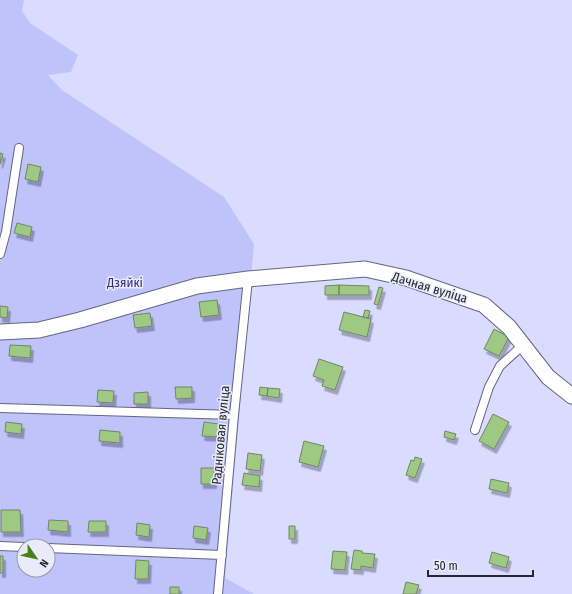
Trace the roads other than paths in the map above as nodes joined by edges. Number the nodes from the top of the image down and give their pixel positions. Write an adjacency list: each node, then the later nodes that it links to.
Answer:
1 (18, 148): 2 (lane)
2 (0, 254)
3 (248, 279): 4 (street, Дачная вуліца); 5 (street, Дачная вуліца); 8 (lane, Радніковая вуліца)
4 (0, 332)
5 (523, 346): 6 (street, Дачная вуліца); 9 (lane)
6 (572, 396)
7 (0, 408): 8 (lane)
8 (234, 415): 13 (lane, Радніковая вуліца)
9 (475, 430)
10 (0, 546): 11 (lane)
11 (16, 547)
12 (56, 548): 13 (lane)
13 (222, 555): 14 (lane, Радніковая вуліца)
14 (218, 594)

